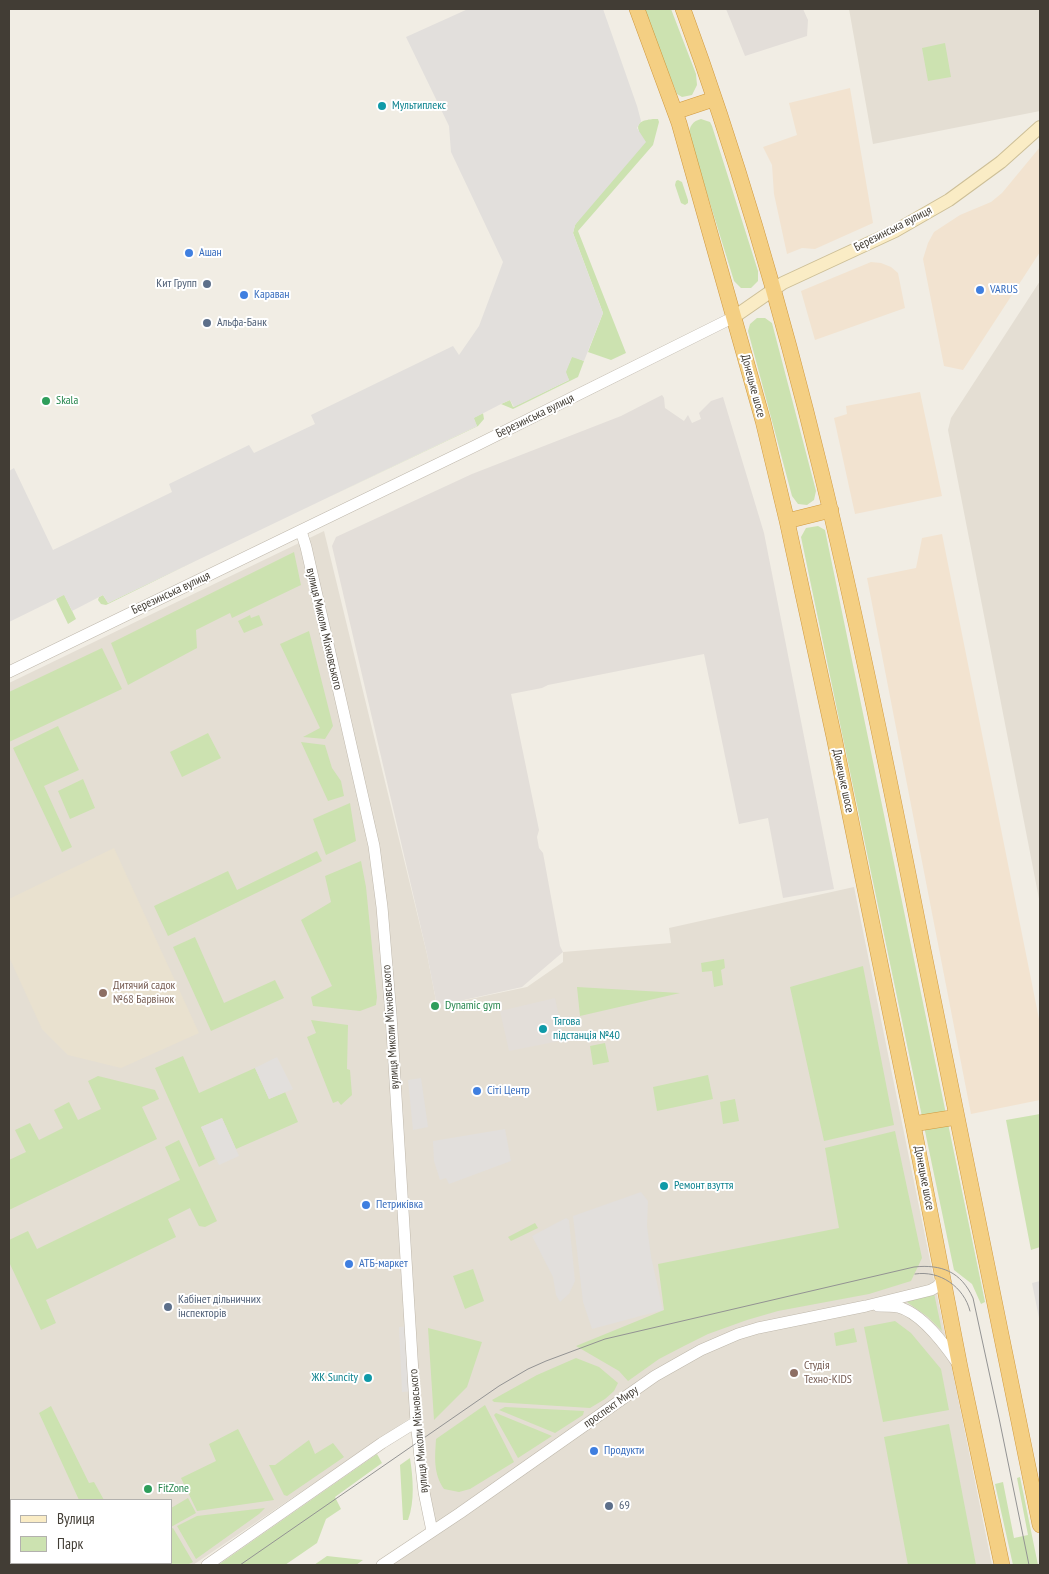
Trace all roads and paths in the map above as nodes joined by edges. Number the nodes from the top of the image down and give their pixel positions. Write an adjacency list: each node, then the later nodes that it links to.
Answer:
1 (638, 9): 4 (highway, Донецьке шосе)
2 (683, 9): 3 (highway)
3 (714, 99): 4 (highway); 6 (highway)
4 (675, 112): 7 (highway, Донецьке шосе)
5 (1040, 127): 6 (main road, Березинська вулиця)
6 (774, 289): 7 (main road, Березинська вулиця); 8 (highway)
7 (734, 317): 9 (highway, Донецьке шосе); 10 (street, Березинська вулиця)
8 (830, 510): 9 (highway); 12 (highway)
9 (787, 521): 13 (highway, Донецьке шосе)
10 (301, 531): 11 (street, Березинська вулиця); 17 (street, вулиця Миколи Міхновського)
11 (9, 672)
12 (957, 1117): 13 (highway); 18 (highway)
13 (913, 1124): 14 (highway, Донецьке шосе)
14 (943, 1278): 15 (street, проспект Миру); 16 (highway, Донецьке шосе)
15 (866, 1306): 16 (street, проспект Миру); 19 (street, проспект Миру)
16 (960, 1367): 22 (highway, Донецьке шосе)
17 (416, 1422): 19 (street, вулиця Миколи Міхновського); 20 (street)
18 (1040, 1525)
19 (432, 1531): 21 (street, проспект Миру)
20 (207, 1565)
21 (382, 1565)
22 (1002, 1565)

